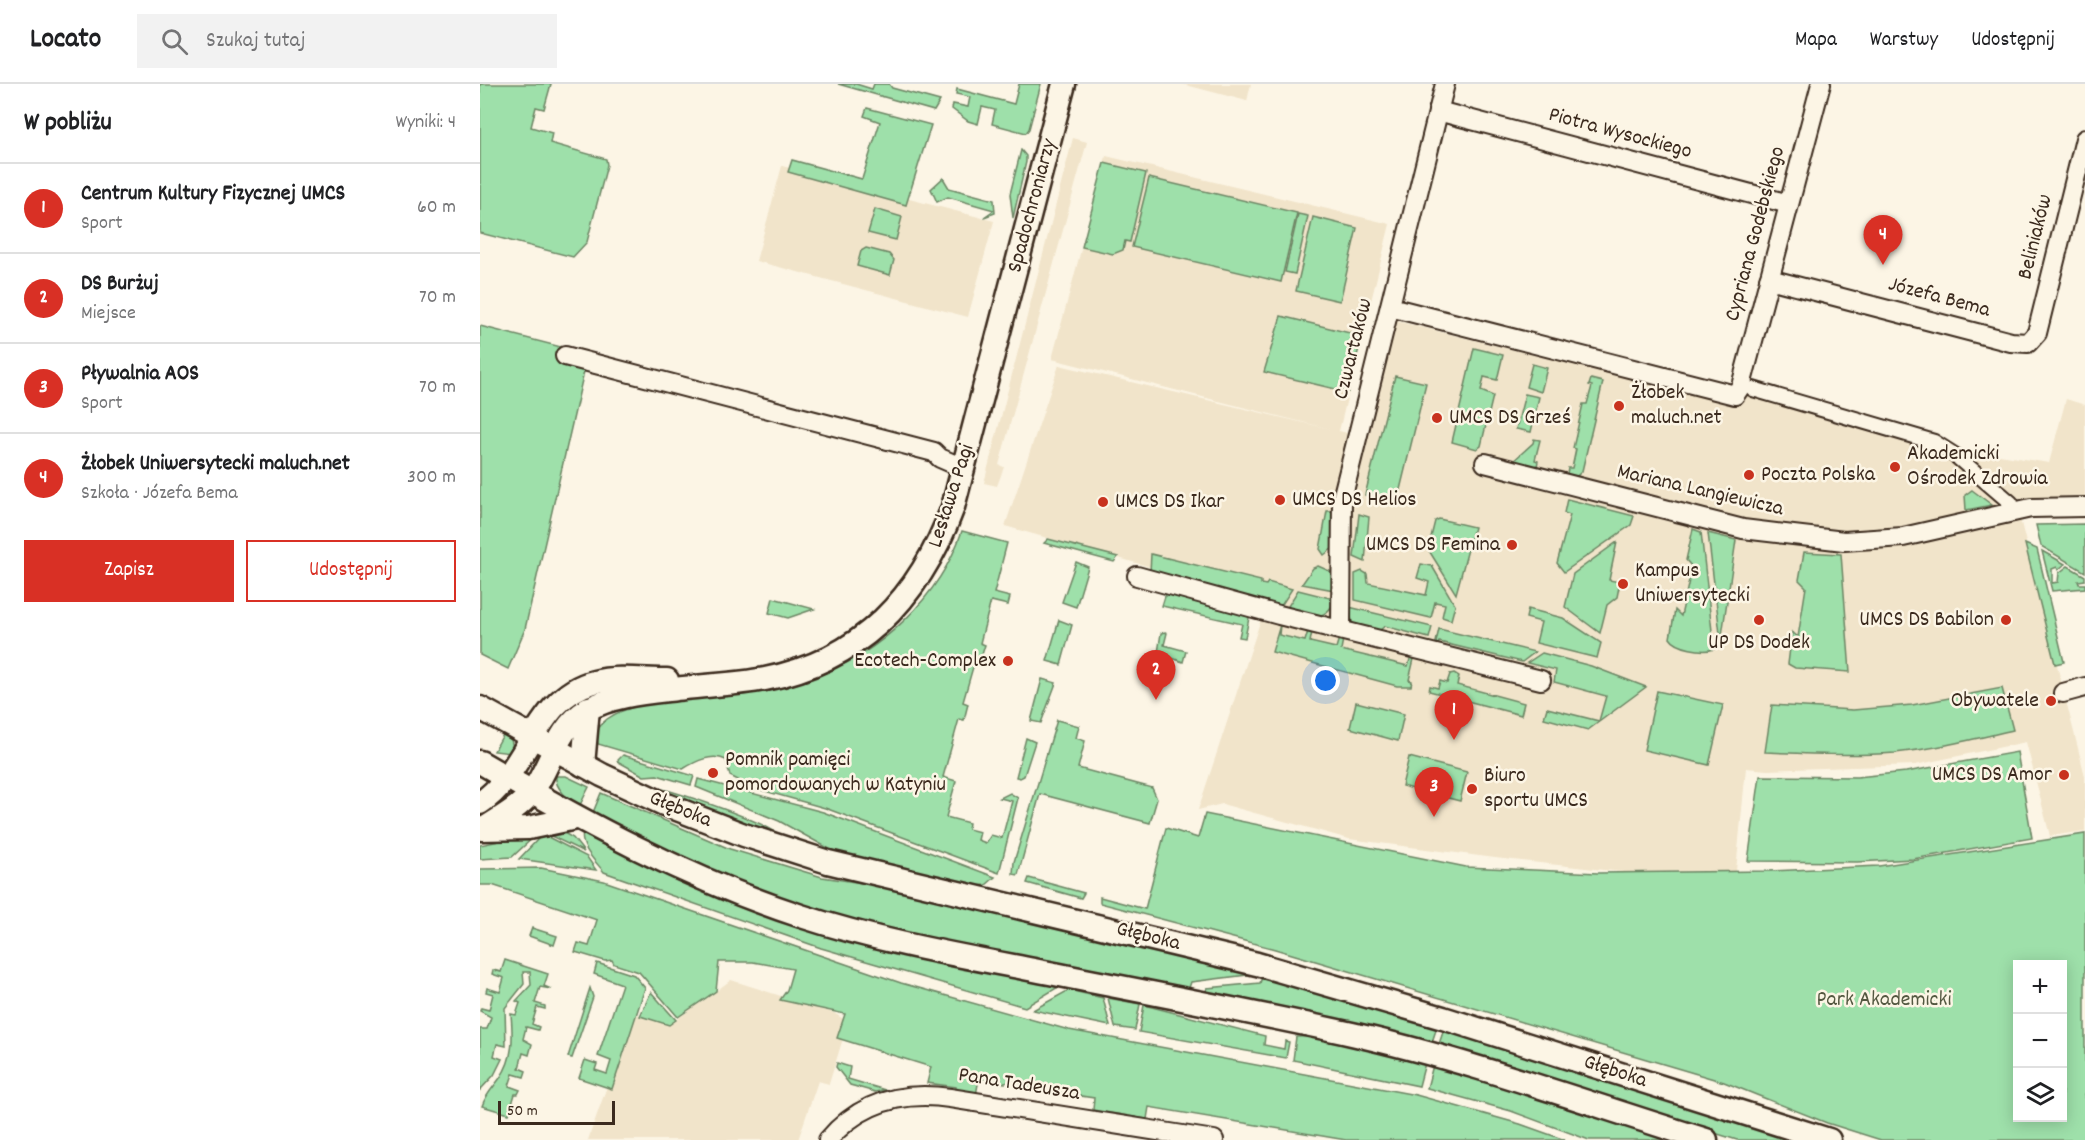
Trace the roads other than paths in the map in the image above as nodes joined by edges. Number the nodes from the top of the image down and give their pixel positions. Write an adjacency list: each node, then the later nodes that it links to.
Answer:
1 (1064, 84): 9 (street, Spadochroniarzy)
2 (1444, 84): 4 (street, Czwartaków)
3 (1821, 84): 6 (street, Cypriana Godebskiego)
4 (1438, 111): 6 (street, Piotra Wysockiego); 8 (street, Czwartaków)
5 (2085, 139): 10 (street, Beliniaków)
6 (1789, 204): 7 (street, Cypriana Godebskiego)
7 (1768, 279): 8 (street, Cypriana Godebskiego); 10 (street, Józefa Bema)
8 (1390, 307): 18 (street, Czwartaków)
9 (1001, 327): 14 (street, Lesława Pagi)
10 (2028, 343)
11 (565, 356): 14 (street)
12 (1753, 389): 15 (street)
13 (1485, 463): 16 (street, Mariana Langiewicza)
14 (963, 468): 20 (street, Lesława Pagi)
15 (2011, 503)
16 (2085, 507)
17 (1137, 576): 18 (street)
18 (1341, 630): 19 (street)
19 (1541, 680)
20 (723, 683): 24 (street, Lesława Pagi); 25 (street, Lesława Pagi)
21 (2085, 687): 22 (street)
22 (2063, 693)
23 (480, 708): 25 (street, Głęboka)
24 (588, 708): 26 (street); 28 (street)
25 (534, 738): 26 (street, Głęboka); 29 (street, Lesława Pagi)
26 (555, 750): 28 (street, Głęboka); 29 (street); 30 (street)
27 (480, 762): 29 (street, Głęboka)
28 (583, 765): 37 (street, Głęboka)
29 (508, 778): 30 (street, Głęboka); 31 (street)
30 (531, 792): 32 (street, Głęboka); 33 (street)
31 (480, 803)
32 (576, 818): 33 (street); 36 (street, Głęboka)
33 (483, 828)
34 (828, 1140): 35 (street, Pana Tadeusza)
35 (1214, 1140)
36 (1706, 1140)
37 (1828, 1140)

